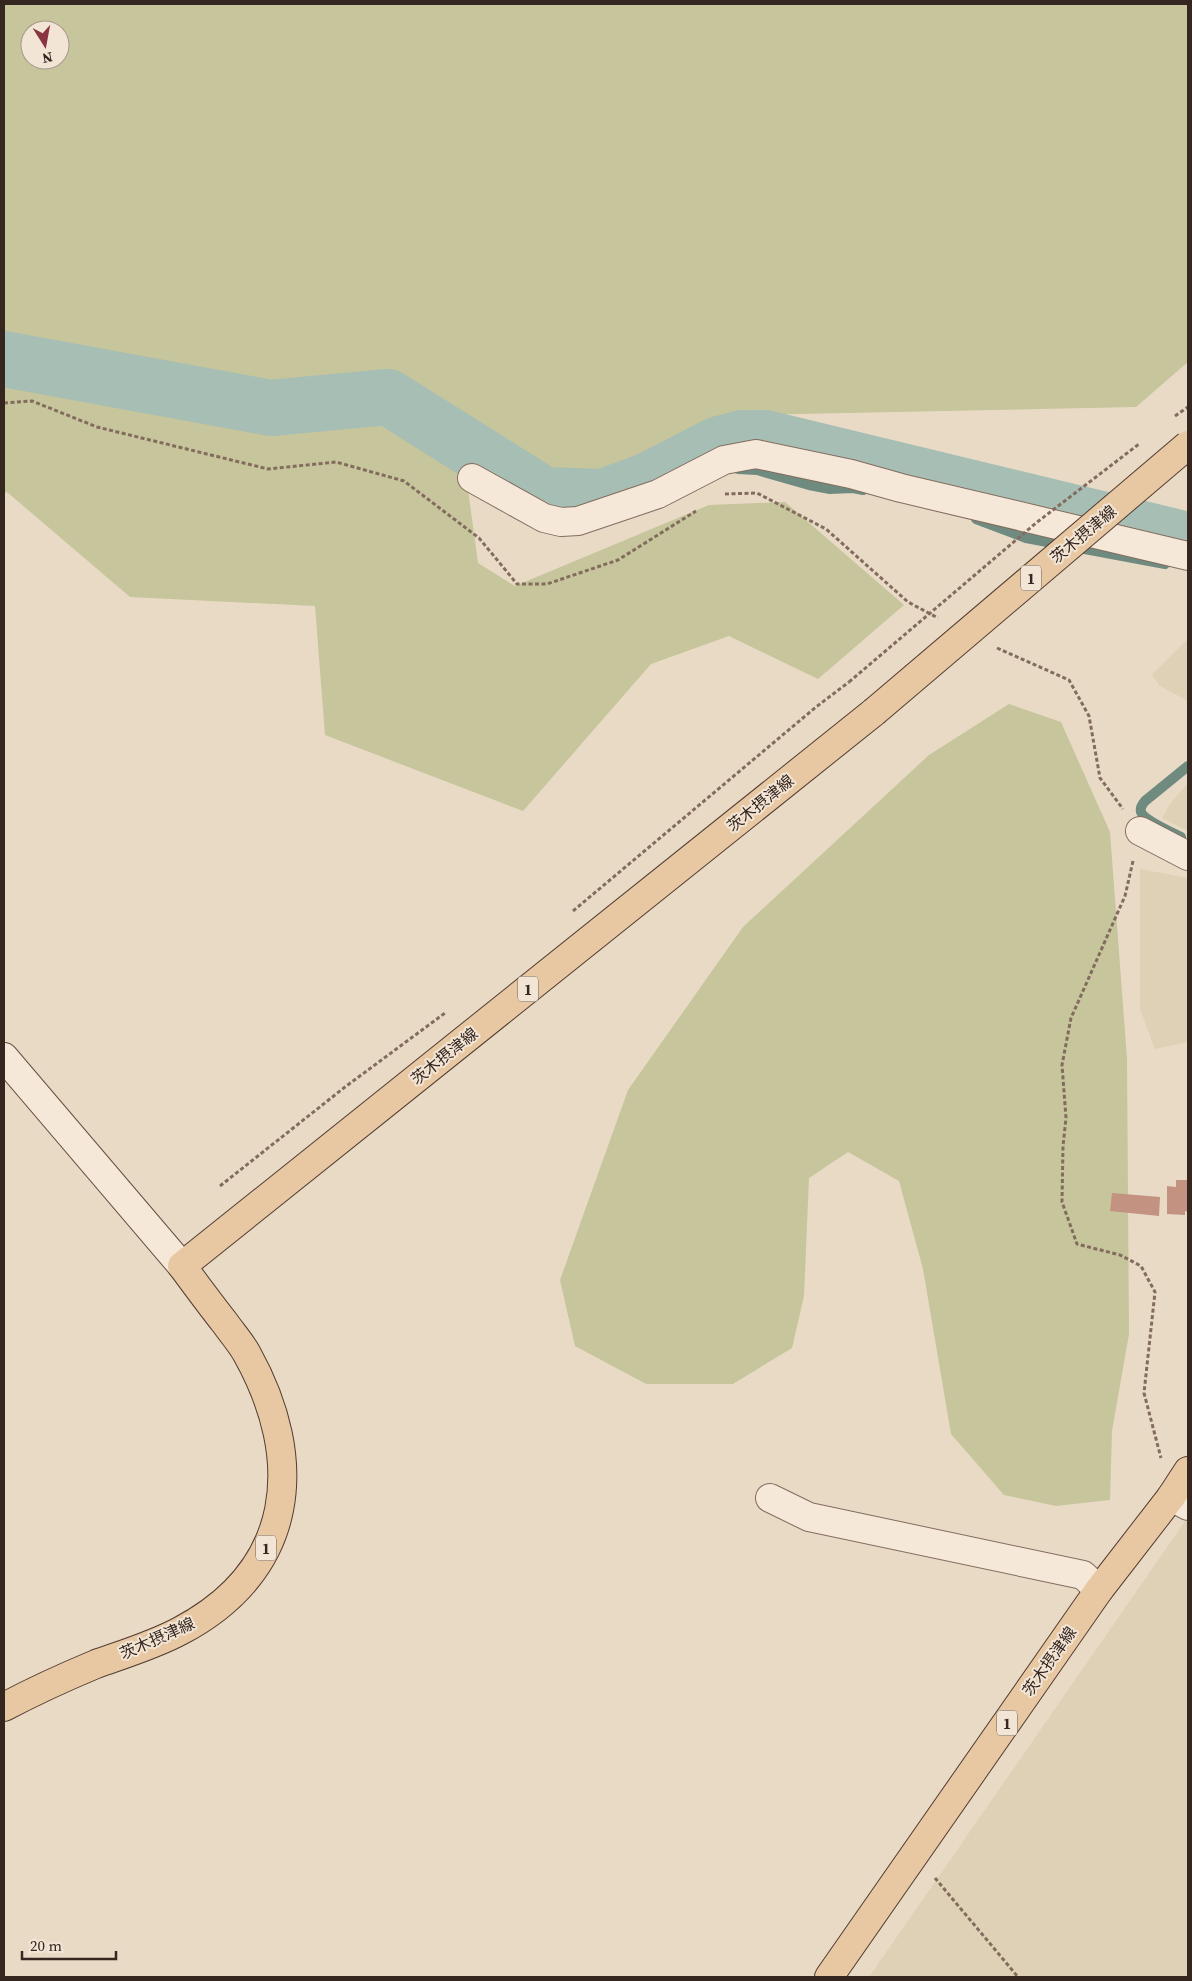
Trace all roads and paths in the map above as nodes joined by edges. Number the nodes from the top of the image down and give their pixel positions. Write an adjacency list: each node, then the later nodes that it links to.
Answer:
1 (1188, 406): 2 (path, bridge)
2 (1173, 418)
3 (1142, 441): 9 (path, bridge)
4 (1188, 445): 13 (main road, 茨木摂津線 / 1, bridge)
5 (472, 478): 6 (street)
6 (1188, 556)
7 (1140, 830): 8 (street)
8 (1188, 856)
9 (566, 917)
10 (452, 1009): 12 (path)
11 (4, 1057): 13 (street)
12 (220, 1186)
13 (182, 1266): 18 (main road, 茨木摂津線 / 1)
14 (1188, 1471): 16 (main road, 茨木摂津線 / 1)
15 (770, 1498): 17 (street)
16 (1180, 1502): 17 (main road, 茨木摂津線 / 1)
17 (1098, 1590): 19 (main road, 茨木摂津線 / 1)
18 (4, 1707)
19 (915, 1854): 20 (main road, 茨木摂津線 / 1); 21 (path)
20 (830, 1977)
21 (1018, 1977)

